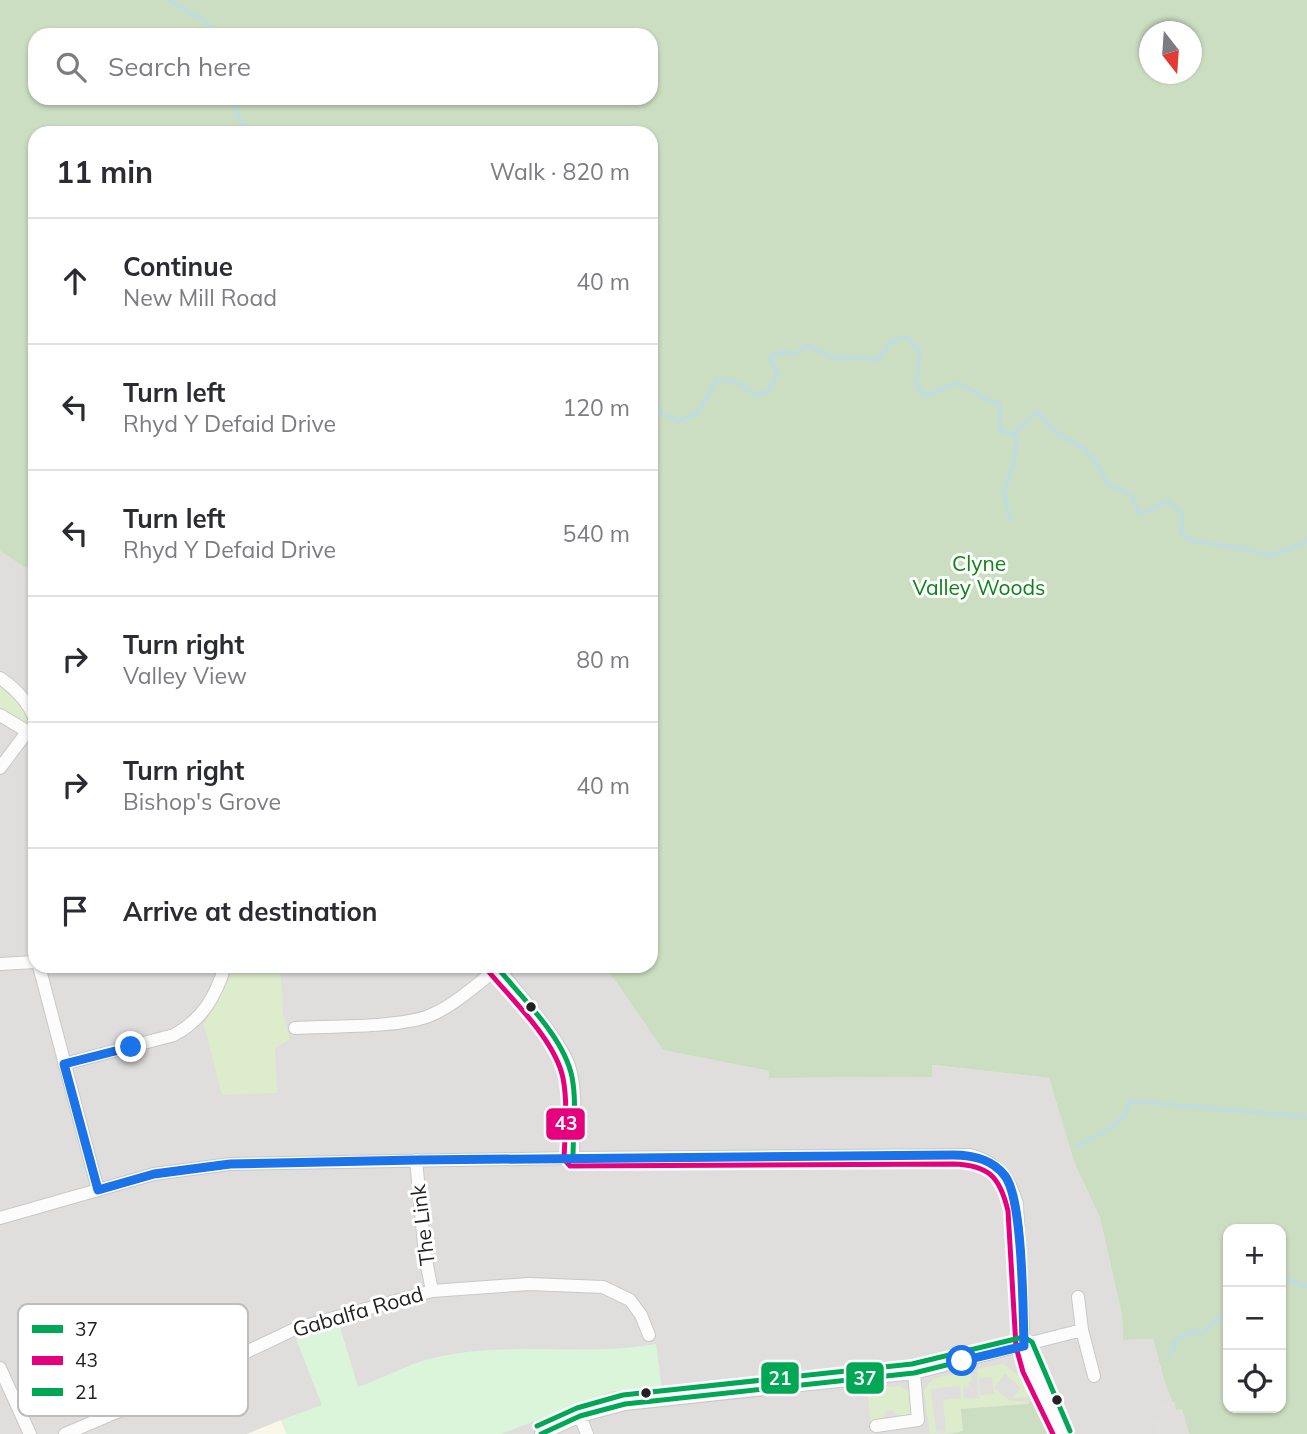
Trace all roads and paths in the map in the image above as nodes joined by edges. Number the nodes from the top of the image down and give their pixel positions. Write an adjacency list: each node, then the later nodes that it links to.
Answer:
1 (0, 678): 2 (street)
2 (28, 706)
3 (0, 715): 4 (street)
4 (28, 732)
5 (28, 737): 6 (street)
6 (0, 768)
7 (28, 962): 8 (street)
8 (0, 964)
9 (41, 973): 14 (street)
10 (222, 973): 14 (street)
11 (490, 973): 13 (street)
12 (502, 973): 15 (street)
13 (295, 1028)
14 (64, 1064): 17 (street)
15 (572, 1158): 16 (street); 23 (street)
16 (416, 1160): 17 (street); 19 (street, The Link)
17 (98, 1190): 18 (street)
18 (0, 1218)
19 (432, 1291): 22 (street, Gabalfa Road); 24 (street, Gabalfa Road)
20 (1078, 1297): 21 (street)
21 (1082, 1330): 23 (street); 27 (street)
22 (649, 1335)
23 (1024, 1346): 26 (street); 37 (street)
24 (248, 1351)
25 (0, 1367): 28 (street)
26 (914, 1373): 31 (street); 32 (street)
27 (1094, 1376)
28 (18, 1407)
29 (22, 1416): 33 (street)
30 (106, 1416): 34 (street, Gabalfa Road)
31 (580, 1416): 35 (street); 36 (street)
32 (876, 1426)
33 (30, 1434)
34 (65, 1434)
35 (541, 1434)
36 (587, 1434)
37 (1062, 1434)

